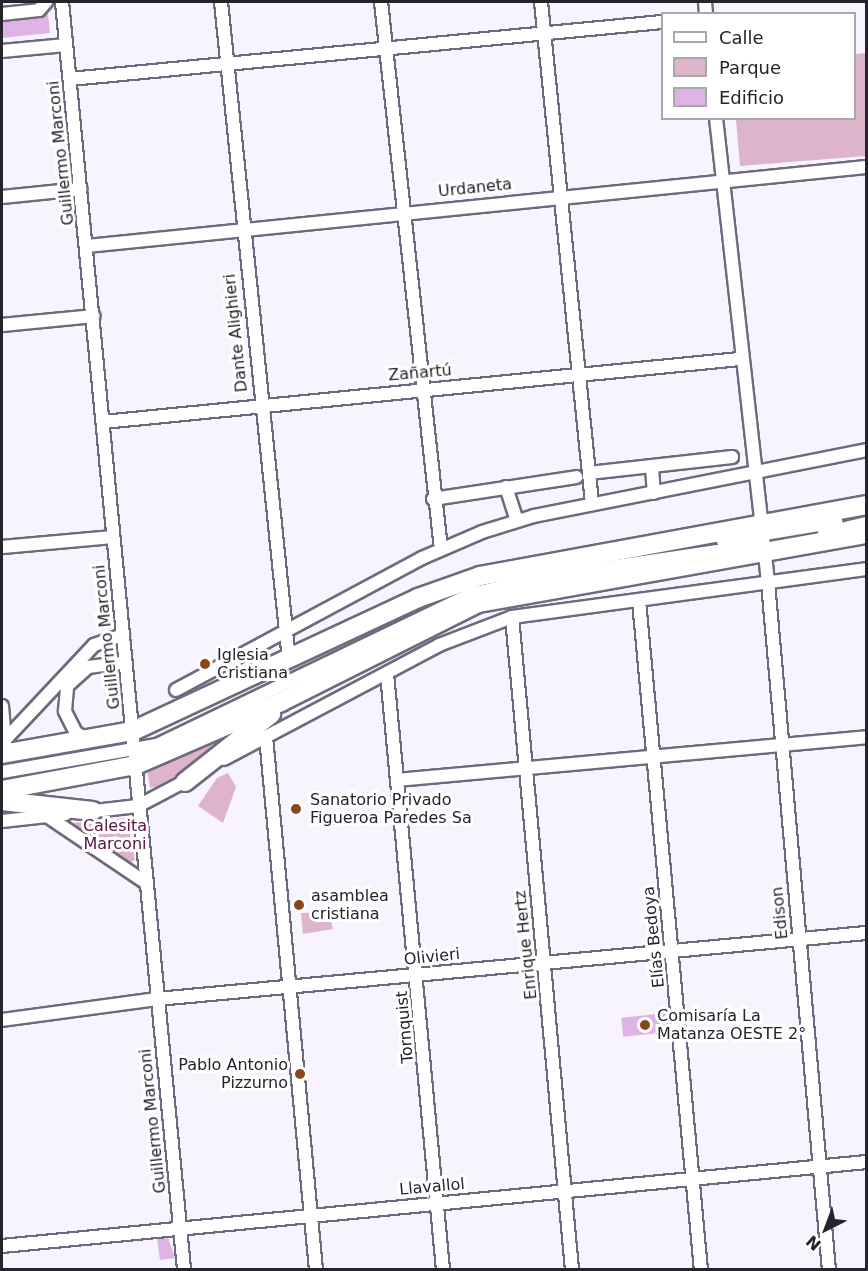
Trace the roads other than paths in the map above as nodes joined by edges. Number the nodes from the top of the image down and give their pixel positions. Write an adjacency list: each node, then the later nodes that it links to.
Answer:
1 (46, 2): 6 (street)
2 (62, 2): 10 (street, Guillermo Marconi)
3 (220, 2): 13 (street, Dante Alighieri)
4 (381, 2): 12 (street)
5 (541, 2): 9 (street)
6 (20, 7): 7 (street)
7 (2, 14)
8 (661, 22): 9 (street)
9 (544, 35): 12 (street); 19 (street)
10 (66, 45): 11 (street); 14 (street, Guillermo Marconi)
11 (2, 51)
12 (386, 51): 13 (street); 21 (street)
13 (227, 66): 14 (street); 22 (street, Dante Alighieri)
14 (70, 80): 18 (street, Guillermo Marconi)
15 (716, 120): 17 (street)
16 (867, 167): 17 (street, Urdaneta)
17 (722, 181): 19 (street, Urdaneta); 26 (street)
18 (81, 189): 20 (street); 23 (street, Guillermo Marconi)
19 (562, 196): 21 (street, Urdaneta); 27 (street)
20 (2, 197)
21 (402, 212): 22 (street, Urdaneta); 28 (street)
22 (242, 229): 23 (street, Urdaneta); 29 (street, Dante Alighieri)
23 (87, 246): 24 (street, Guillermo Marconi)
24 (94, 316): 25 (street); 30 (street, Guillermo Marconi)
25 (2, 326)
26 (740, 359): 27 (street, Zañartú); 35 (street)
27 (580, 376): 28 (street, Zañartú); 34 (street)
28 (420, 389): 29 (street, Zañartú); 39 (street)
29 (260, 406): 30 (street, Zañartú); 55 (street, Dante Alighieri)
30 (103, 422): 46 (street, Guillermo Marconi)
31 (867, 450): 35 (street)
32 (732, 457): 33 (street)
33 (652, 467): 34 (street); 38 (street)
34 (589, 473): 40 (street)
35 (755, 475): 38 (street); 47 (street, Edison)
36 (576, 477): 37 (street)
37 (506, 487): 39 (street); 43 (street)
38 (654, 494): 40 (street)
39 (433, 499): 49 (street)
40 (592, 503): 43 (street)
41 (867, 505): 47 (highway)
42 (867, 515): 47 (street)
43 (517, 520): 49 (street)
44 (867, 523): 47 (street)
45 (867, 534): 47 (highway)
46 (113, 537): 48 (street); 56 (street, Guillermo Marconi)
47 (759, 542): 50 (street); 50 (street); 52 (street, Edison); 57 (highway); 61 (highway); 68 (street)
48 (2, 547)
49 (441, 549): 55 (street)
50 (705, 552): 68 (street)
51 (867, 569): 52 (street)
52 (768, 583): 53 (street); 66 (street, Edison)
53 (639, 601): 54 (street); 69 (street, Elías Bedoya)
54 (512, 617): 59 (street); 71 (street, Enrique Hertz)
55 (285, 632): 57 (street, Dante Alighieri); 60 (street)
56 (123, 636): 58 (street, Guillermo Marconi); 67 (street)
57 (290, 660): 68 (highway)
58 (126, 662): 65 (street); 68 (street, Guillermo Marconi)
59 (387, 675): 63 (street); 73 (street, Tornquist)
60 (176, 690)
61 (307, 690): 68 (highway); 74 (highway)
62 (2, 706): 67 (street)
63 (266, 737): 74 (street); 87 (street)
64 (867, 737): 66 (street)
65 (91, 741): 67 (highway); 68 (highway)
66 (780, 744): 69 (street); 83 (street, Edison)
67 (3, 746)
68 (135, 747): 70 (street); 72 (street); 75 (highway); 77 (street, Guillermo Marconi)
69 (652, 757): 71 (street); 84 (street, Elías Bedoya)
70 (2, 764)
71 (525, 768): 73 (street); 85 (street, Enrique Hertz)
72 (2, 772)
73 (397, 780): 86 (street, Tornquist)
74 (185, 782): 77 (street)
75 (2, 790)
76 (2, 801): 78 (highway)
77 (138, 806): 78 (street); 81 (street, Guillermo Marconi)
78 (92, 811): 79 (street)
79 (47, 816): 80 (street); 81 (street)
80 (2, 821)
81 (146, 882): 88 (street, Guillermo Marconi)
82 (867, 933): 83 (street, Olivieri)
83 (799, 938): 84 (street, Olivieri); 91 (street, Edison)
84 (672, 949): 85 (street, Olivieri); 92 (street, Elías Bedoya)
85 (545, 962): 86 (street, Olivieri); 93 (street, Enrique Hertz)
86 (417, 975): 87 (street, Olivieri); 94 (street, Tornquist)
87 (292, 988): 88 (street, Olivieri); 95 (street)
88 (158, 999): 89 (street, Olivieri); 96 (street, Guillermo Marconi)
89 (2, 1020)
90 (867, 1162): 91 (street, Llavallol)
91 (821, 1166): 92 (street, Llavallol); 103 (street, Edison)
92 (693, 1179): 93 (street, Llavallol); 102 (street, Elías Bedoya)
93 (565, 1191): 94 (street, Llavallol); 101 (street, Enrique Hertz)
94 (437, 1203): 95 (street, Llavallol); 100 (street, Tornquist)
95 (310, 1215): 96 (street, Llavallol); 99 (street)
96 (181, 1228): 97 (street, Llavallol); 98 (street, Guillermo Marconi)
97 (2, 1246)
98 (184, 1269)
99 (316, 1269)
100 (444, 1269)
101 (572, 1269)
102 (701, 1269)
103 (829, 1269)

